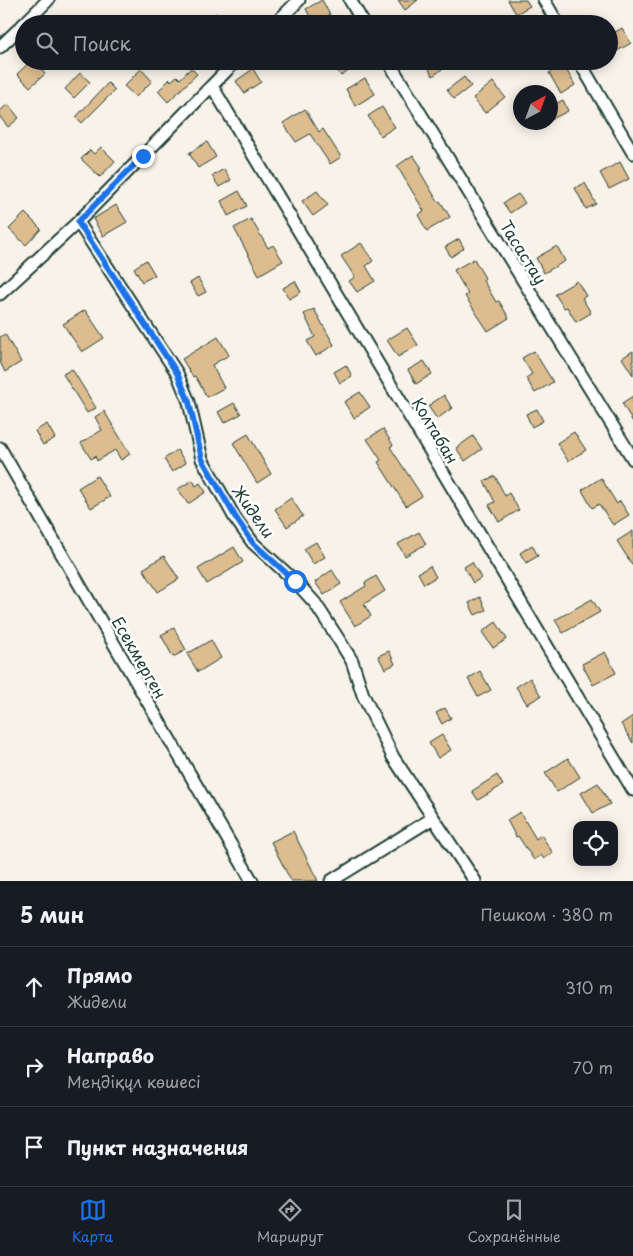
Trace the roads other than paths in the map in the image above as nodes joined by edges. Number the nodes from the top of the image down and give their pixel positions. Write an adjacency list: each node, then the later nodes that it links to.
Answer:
1 (48, 0): 5 (street)
2 (299, 0): 6 (street)
3 (350, 0): 7 (street)
4 (544, 0): 8 (street)
5 (33, 15)
6 (284, 15)
7 (359, 15)
8 (553, 15)
9 (15, 33): 10 (street)
10 (0, 47)
11 (227, 70): 14 (street)
12 (394, 70): 19 (street, Тасастау)
13 (585, 70): 15 (street)
14 (212, 86): 16 (street); 20 (street, Колтабан)
15 (633, 153)
16 (78, 222): 17 (street); 21 (street, Жидели)
17 (0, 294)
18 (0, 448): 22 (street, Eсекмерген)
19 (633, 459)
20 (633, 790)
21 (433, 818): 23 (street); 24 (street, Жидели)
22 (252, 881)
23 (331, 881)
24 (474, 881)

